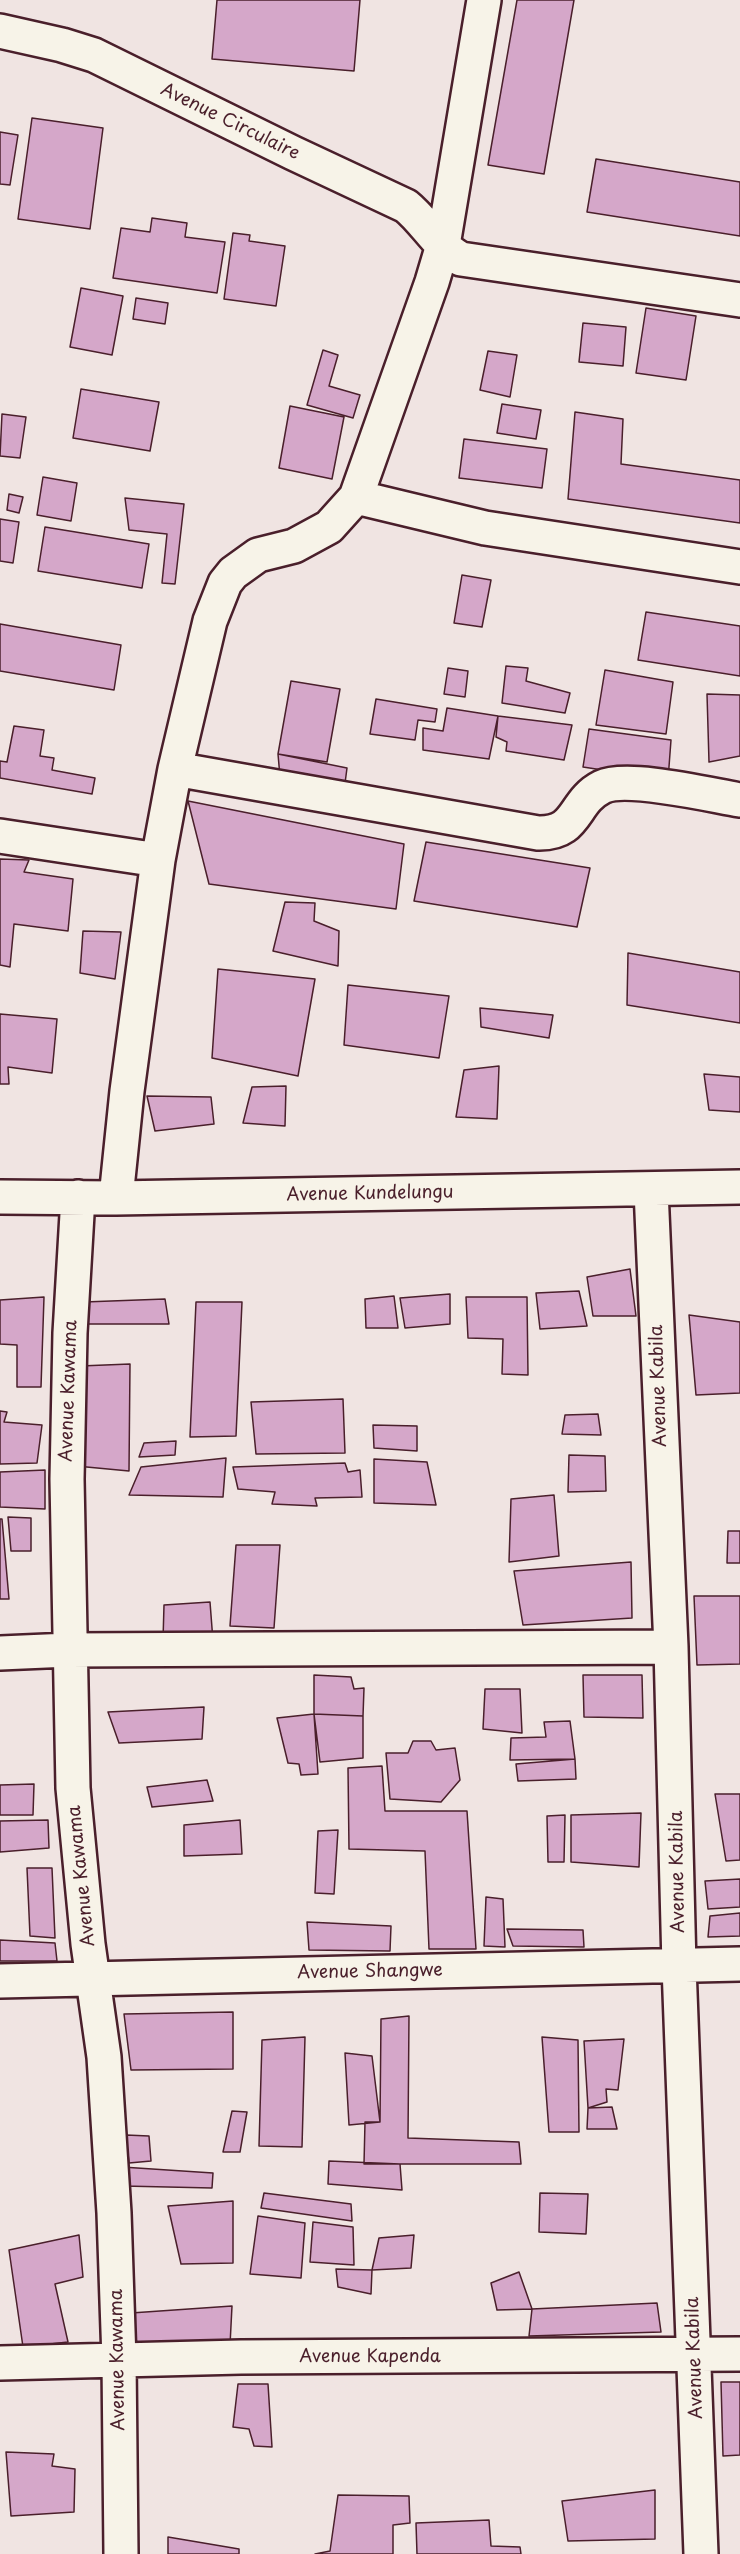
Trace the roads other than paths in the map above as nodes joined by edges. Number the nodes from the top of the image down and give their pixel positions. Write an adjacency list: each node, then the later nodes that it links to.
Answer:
1 (484, 0): 3 (street)
2 (0, 31): 3 (street, Avenue Circulaire)
3 (443, 245): 4 (street); 5 (street)
4 (740, 300)
5 (356, 496): 6 (street); 7 (street)
6 (740, 567)
7 (175, 769): 8 (street); 10 (street)
8 (740, 800)
9 (0, 836): 10 (street)
10 (158, 860): 15 (street)
11 (740, 1187): 12 (street, Avenue Kundelungu)
12 (651, 1190): 15 (street, Avenue Kundelungu); 16 (street, Avenue Kabila)
13 (0, 1197): 14 (street, Avenue Kundelungu)
14 (78, 1197): 15 (street, Avenue Kundelungu); 17 (street, Avenue Kawama)
15 (116, 1198)
16 (671, 1647): 17 (street); 20 (street, Avenue Kabila)
17 (69, 1650): 18 (street); 21 (street, Avenue Kawama)
18 (0, 1653)
19 (740, 1964): 20 (street, Avenue Shangwe)
20 (679, 1966): 21 (street, Avenue Shangwe); 23 (street, Avenue Kabila)
21 (93, 1977): 22 (street, Avenue Shangwe); 25 (street, Avenue Kawama)
22 (0, 1981)
23 (695, 2354): 24 (street, Avenue Kapenda); 25 (street, Avenue Kapenda); 28 (street, Avenue Kabila)
24 (740, 2354)
25 (119, 2360): 26 (street, Avenue Kapenda); 27 (street, Avenue Kawama)
26 (0, 2363)
27 (121, 2554)
28 (701, 2554)

